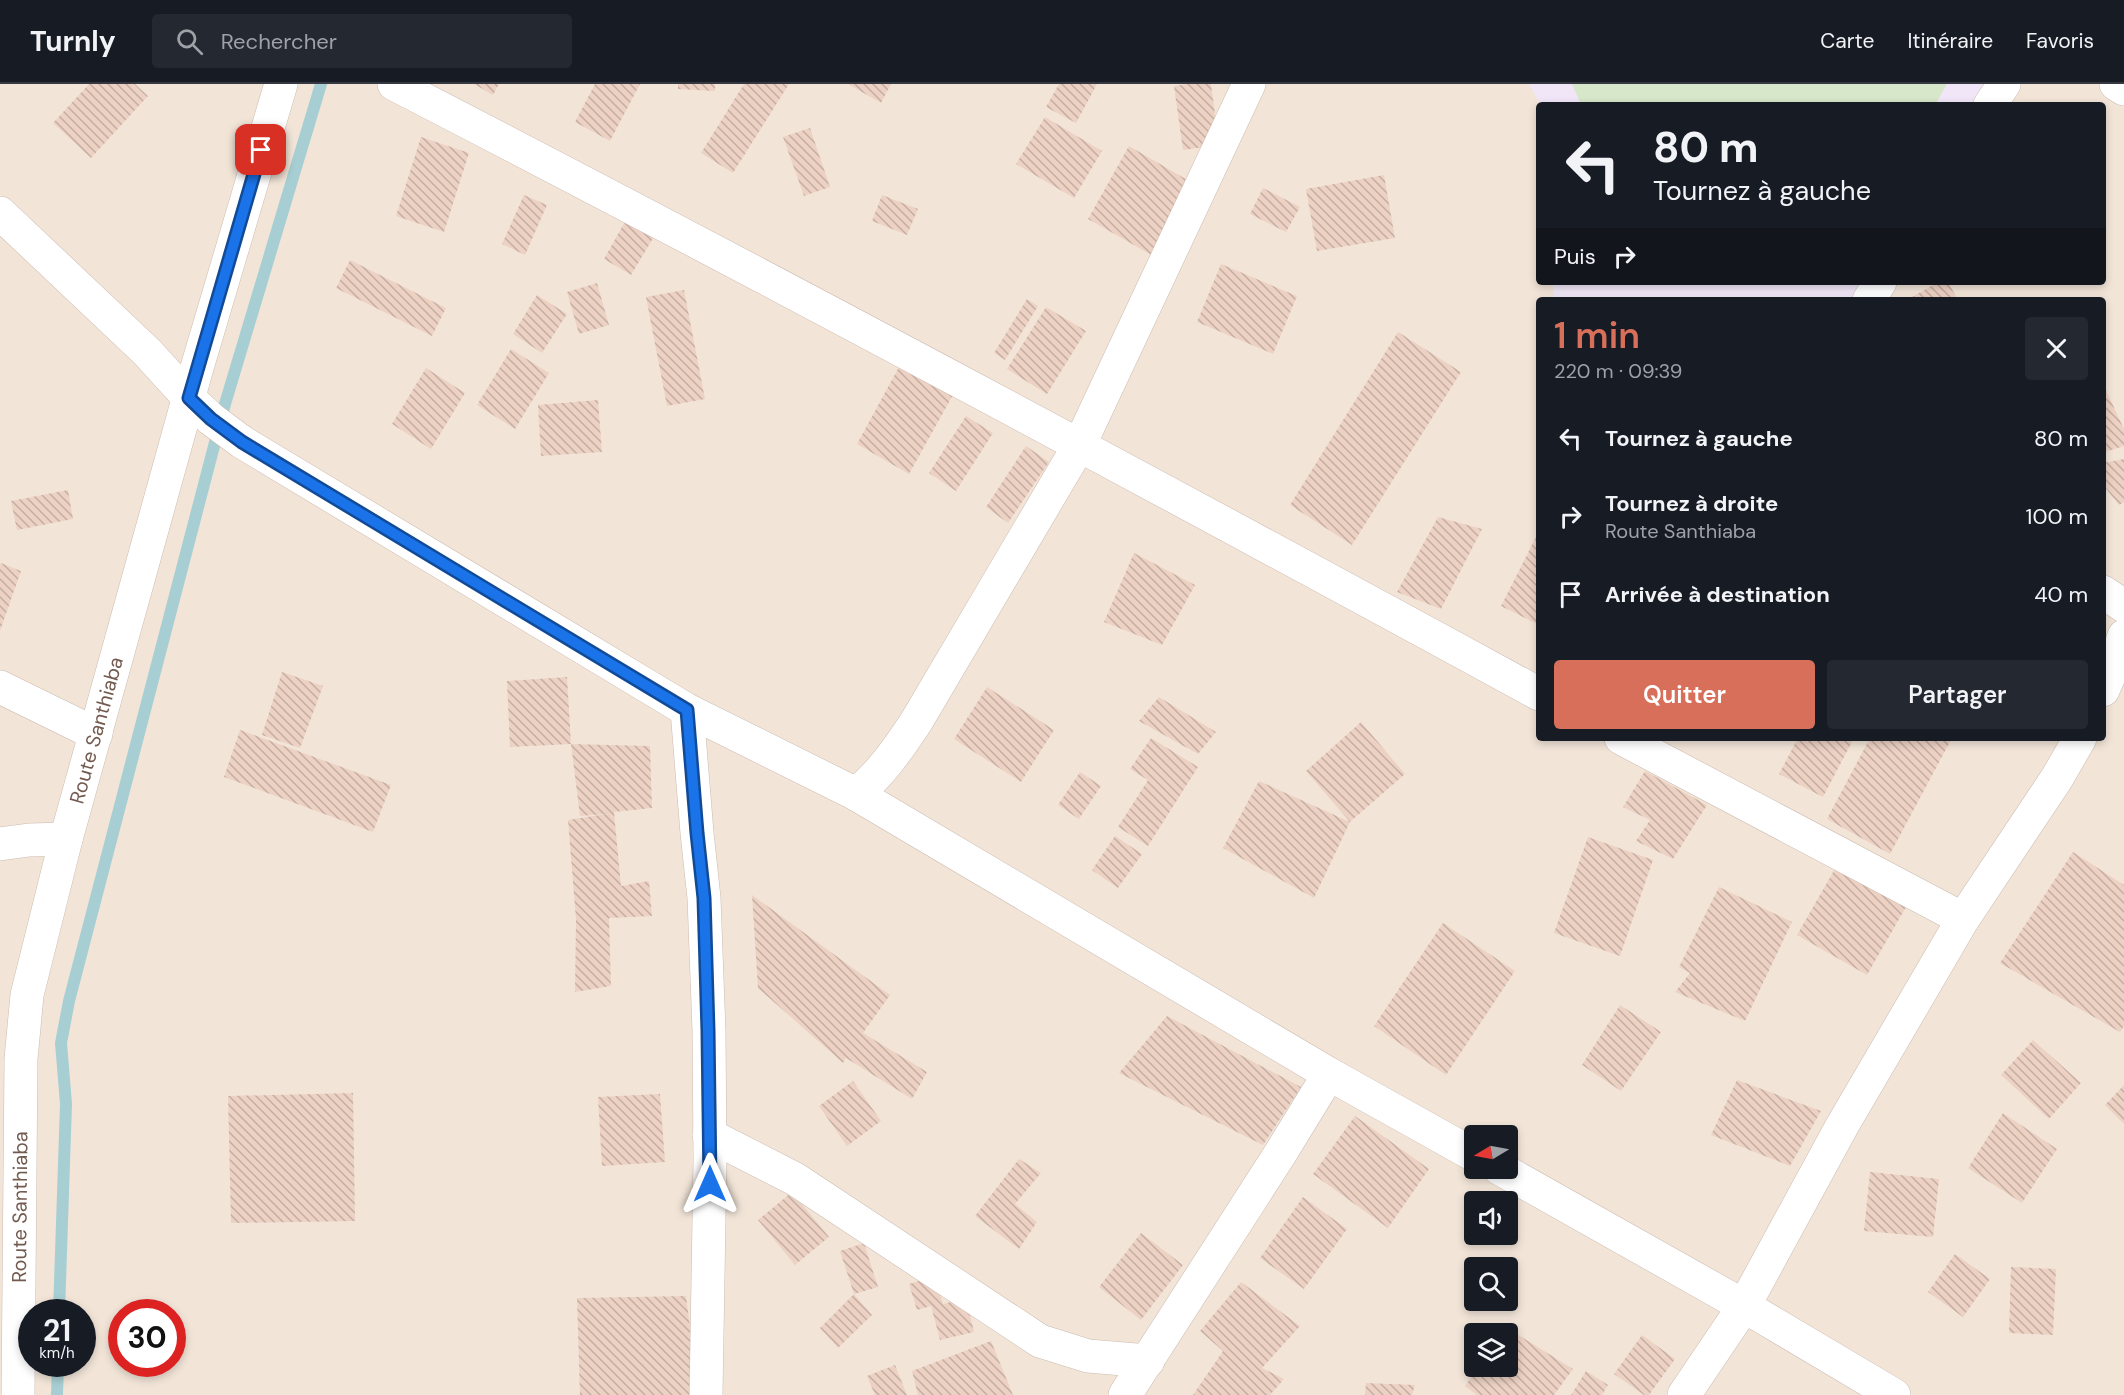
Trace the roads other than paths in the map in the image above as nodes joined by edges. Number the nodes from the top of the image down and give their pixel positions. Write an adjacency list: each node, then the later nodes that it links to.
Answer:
1 (281, 84): 9 (street, Route Santhiaba)
2 (394, 84): 10 (street)
3 (1249, 84): 10 (street)
4 (2004, 84): 7 (street)
5 (2116, 84): 6 (street)
6 (2124, 89)
7 (1992, 102)
8 (0, 213): 9 (street)
9 (189, 398): 17 (street); 18 (street, Route Santhiaba)
10 (1080, 444): 16 (street); 21 (street)
11 (2106, 594): 12 (street)
12 (2124, 606)
13 (2124, 636): 14 (street)
14 (2106, 683)
15 (0, 687): 18 (street)
16 (1536, 692)
17 (687, 710): 21 (street); 26 (street)
18 (96, 734): 22 (street, Route Santhiaba)
19 (1627, 741): 24 (street)
20 (2078, 741): 24 (street)
21 (855, 794): 25 (street)
22 (66, 839): 23 (street); 31 (street, Route Santhiaba)
23 (0, 844)
24 (1963, 919): 29 (street)
25 (1329, 1074): 27 (street); 30 (street)
26 (709, 1135): 30 (street); 32 (street)
27 (1464, 1149)
28 (1518, 1179): 29 (street)
29 (1744, 1306): 34 (street); 35 (street)
30 (1148, 1361): 33 (street)
31 (18, 1395)
32 (706, 1395)
33 (1125, 1395)
34 (1684, 1395)
35 (1894, 1395)

